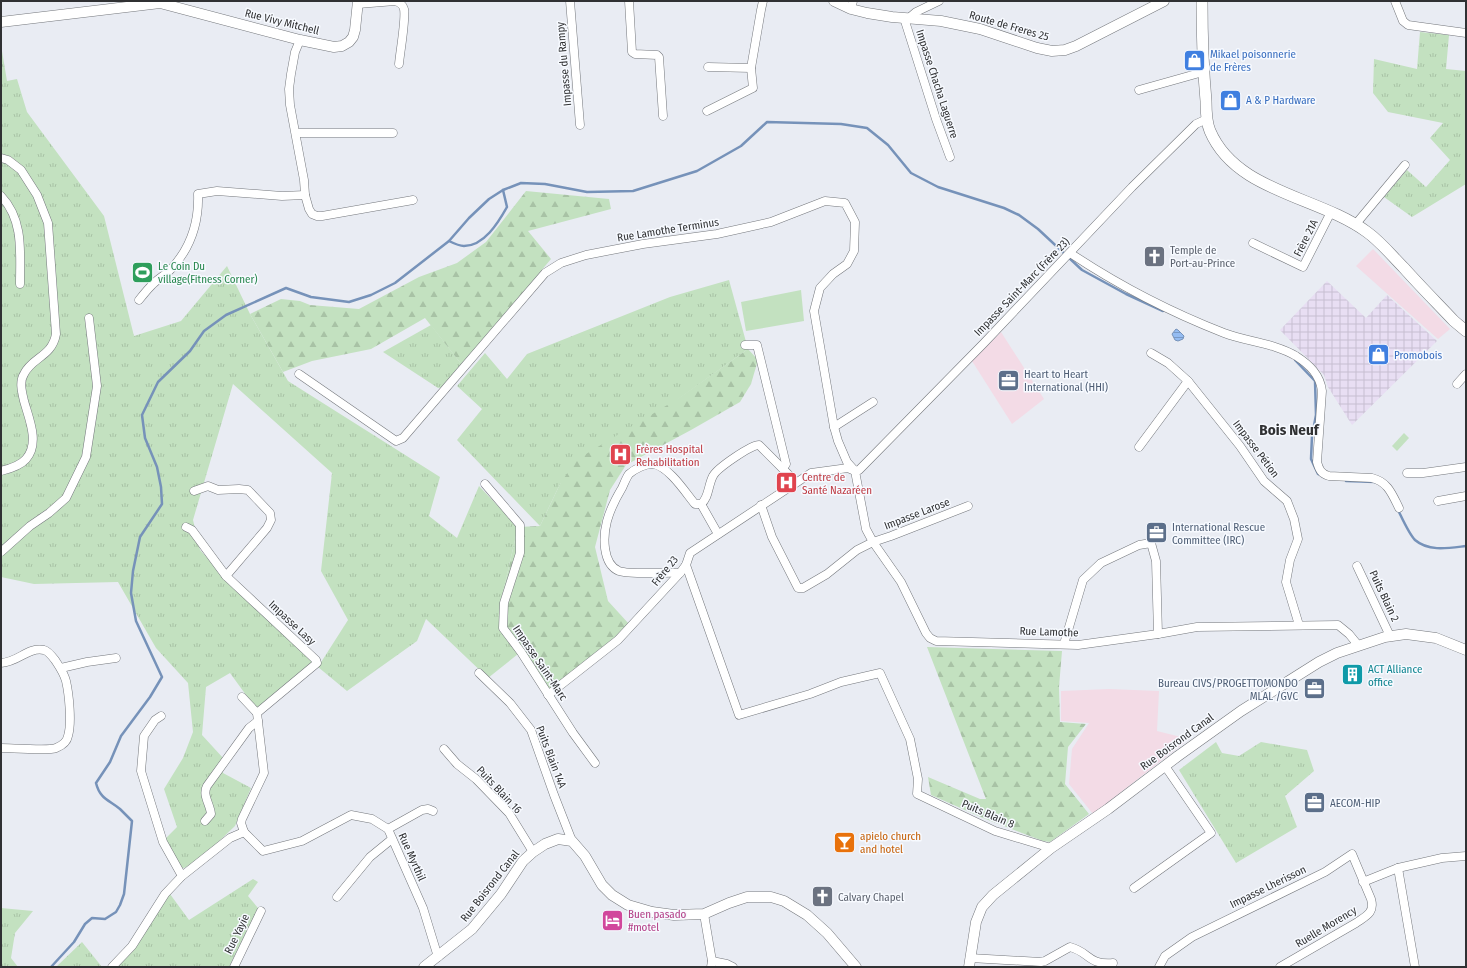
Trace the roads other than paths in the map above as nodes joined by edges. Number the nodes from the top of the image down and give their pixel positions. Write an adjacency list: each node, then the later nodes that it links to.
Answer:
1 (570, 1): 23 (street, Impasse du Rampy)
2 (629, 1): 21 (street)
3 (763, 1): 17 (street)
4 (834, 1): 10 (street, Route de Freres 25)
5 (939, 1): 11 (street)
6 (1164, 1): 11 (street, Route de Freres 25)
7 (1202, 1): 18 (main road)
8 (1395, 1): 13 (street)
9 (358, 2): 14 (street, Rue Vivy Mitchell); 15 (street)
10 (852, 5): 11 (street, Route de Freres 25)
11 (907, 18): 26 (street, Impasse Chacha Laguerre)
12 (1, 22): 14 (street, Rue Vivy Mitchell)
13 (1466, 33)
14 (300, 40): 24 (street)
15 (399, 64)
16 (708, 67): 17 (street)
17 (751, 68): 20 (street)
18 (1203, 72): 19 (street); 22 (main road)
19 (1138, 90)
20 (707, 111)
21 (663, 116)
22 (1207, 119): 32 (main road); 35 (street, Impasse Saint-Marc (Frère 23))
23 (580, 125)
24 (296, 133): 25 (street); 29 (street)
25 (393, 133)
26 (950, 157)
27 (1, 158): 51 (street)
28 (1405, 165): 33 (street)
29 (305, 195): 31 (street); 37 (street)
30 (1, 196): 36 (street)
31 (413, 200)
32 (1331, 212): 33 (main road); 34 (street, Frère 21A)
33 (1355, 225): 39 (main road)
34 (1253, 243)
35 (1070, 253): 52 (street, Impasse Saint-Marc (Frère 23)); 62 (street)
36 (20, 284)
37 (139, 300)
38 (89, 318): 66 (street)
39 (1466, 332)
40 (745, 345): 50 (street)
41 (1151, 353): 44 (street, Impasse Pétion)
42 (299, 374): 47 (street, Rue Lamothe Terminus)
43 (1466, 374): 45 (street)
44 (1188, 381): 48 (street); 71 (street, Impasse Pétion)
45 (1456, 384)
46 (873, 402): 47 (street)
47 (834, 427): 52 (street, Rue Lamothe Terminus)
48 (1139, 447)
49 (1466, 467): 53 (street)
50 (783, 468): 54 (street); 59 (street)
51 (1, 471)
52 (855, 471): 54 (street, Frère 23); 65 (street, Rue Lamothe)
53 (1406, 473)
54 (796, 482): 60 (street, Frère 23)
55 (485, 484): 81 (street, Impasse Saint-Marc)
56 (194, 491): 70 (street)
57 (1466, 496): 58 (street)
58 (1438, 501)
59 (701, 504): 64 (street); 69 (street)
60 (761, 505): 64 (street, Frère 23); 65 (street, Impasse Larose)
61 (968, 506): 65 (street, Impasse Larose)
62 (1399, 508)
63 (186, 527): 70 (street)
64 (718, 534): 67 (street, Frère 23)
65 (872, 542): 74 (street, Rue Lamothe)
66 (1, 552)
67 (686, 565): 69 (street, Frère 23); 95 (street, Puits Blain 8)
68 (1357, 566): 73 (street, Puits Blain 2)
69 (680, 572): 81 (street, Frère 23)
70 (226, 576): 84 (street, Impasse Lasy)
71 (1299, 625): 72 (street, Rue Lamothe); 75 (street, Rue Lamothe)
72 (1158, 634): 74 (street, Rue Lamothe); 74 (street)
73 (1390, 636): 75 (street, Rue Boisrond Canal); 76 (street, Rue Boisrond Canal)
74 (1064, 644)
75 (1358, 645): 88 (street, Rue Boisrond Canal)
76 (1466, 650)
77 (116, 658): 79 (street)
78 (1, 663): 79 (street)
79 (61, 668): 85 (street)
80 (479, 673): 94 (street, Puits Blain 14A)
81 (548, 695): 87 (street, Impasse Saint-Marc)
82 (242, 697): 84 (street)
83 (161, 716): 100 (street)
84 (257, 717): 90 (street); 92 (street)
85 (1, 748)
86 (444, 749): 96 (street, Puits Blain 16)
87 (595, 763)
88 (1165, 766): 95 (street, Rue Boisrond Canal); 102 (street)
89 (433, 811): 91 (street)
90 (205, 821)
91 (388, 829): 92 (street, Rue Myrthil); 93 (street, Rue Myrthil)
92 (244, 832): 100 (street)
93 (392, 839): 103 (street); 106 (street, Rue Myrthil)
94 (572, 841): 96 (street, Rue Boisrond Canal); 105 (street)
95 (1051, 848): 107 (street, Rue Boisrond Canal)
96 (533, 852): 106 (street, Rue Boisrond Canal)
97 (1352, 854): 101 (street, Ruelle Morency); 115 (street, Impasse Lherisson)
98 (1466, 856): 99 (street)
99 (1398, 868): 101 (street); 117 (street)
100 (182, 876): 110 (street)
101 (1363, 882): 116 (street, Ruelle Morency)
102 (1134, 888)
103 (337, 897)
104 (261, 911): 111 (street, Rue Yayie)
105 (704, 914): 109 (street); 114 (street)
106 (438, 957): 112 (street, Rue Boisrond Canal)
107 (969, 963): 108 (street)
108 (1113, 963)
109 (712, 964): 113 (street)
110 (112, 967)
111 (234, 967)
112 (424, 967)
113 (733, 967)
114 (856, 967)
115 (1159, 967)
116 (1280, 967)
117 (1415, 967)

